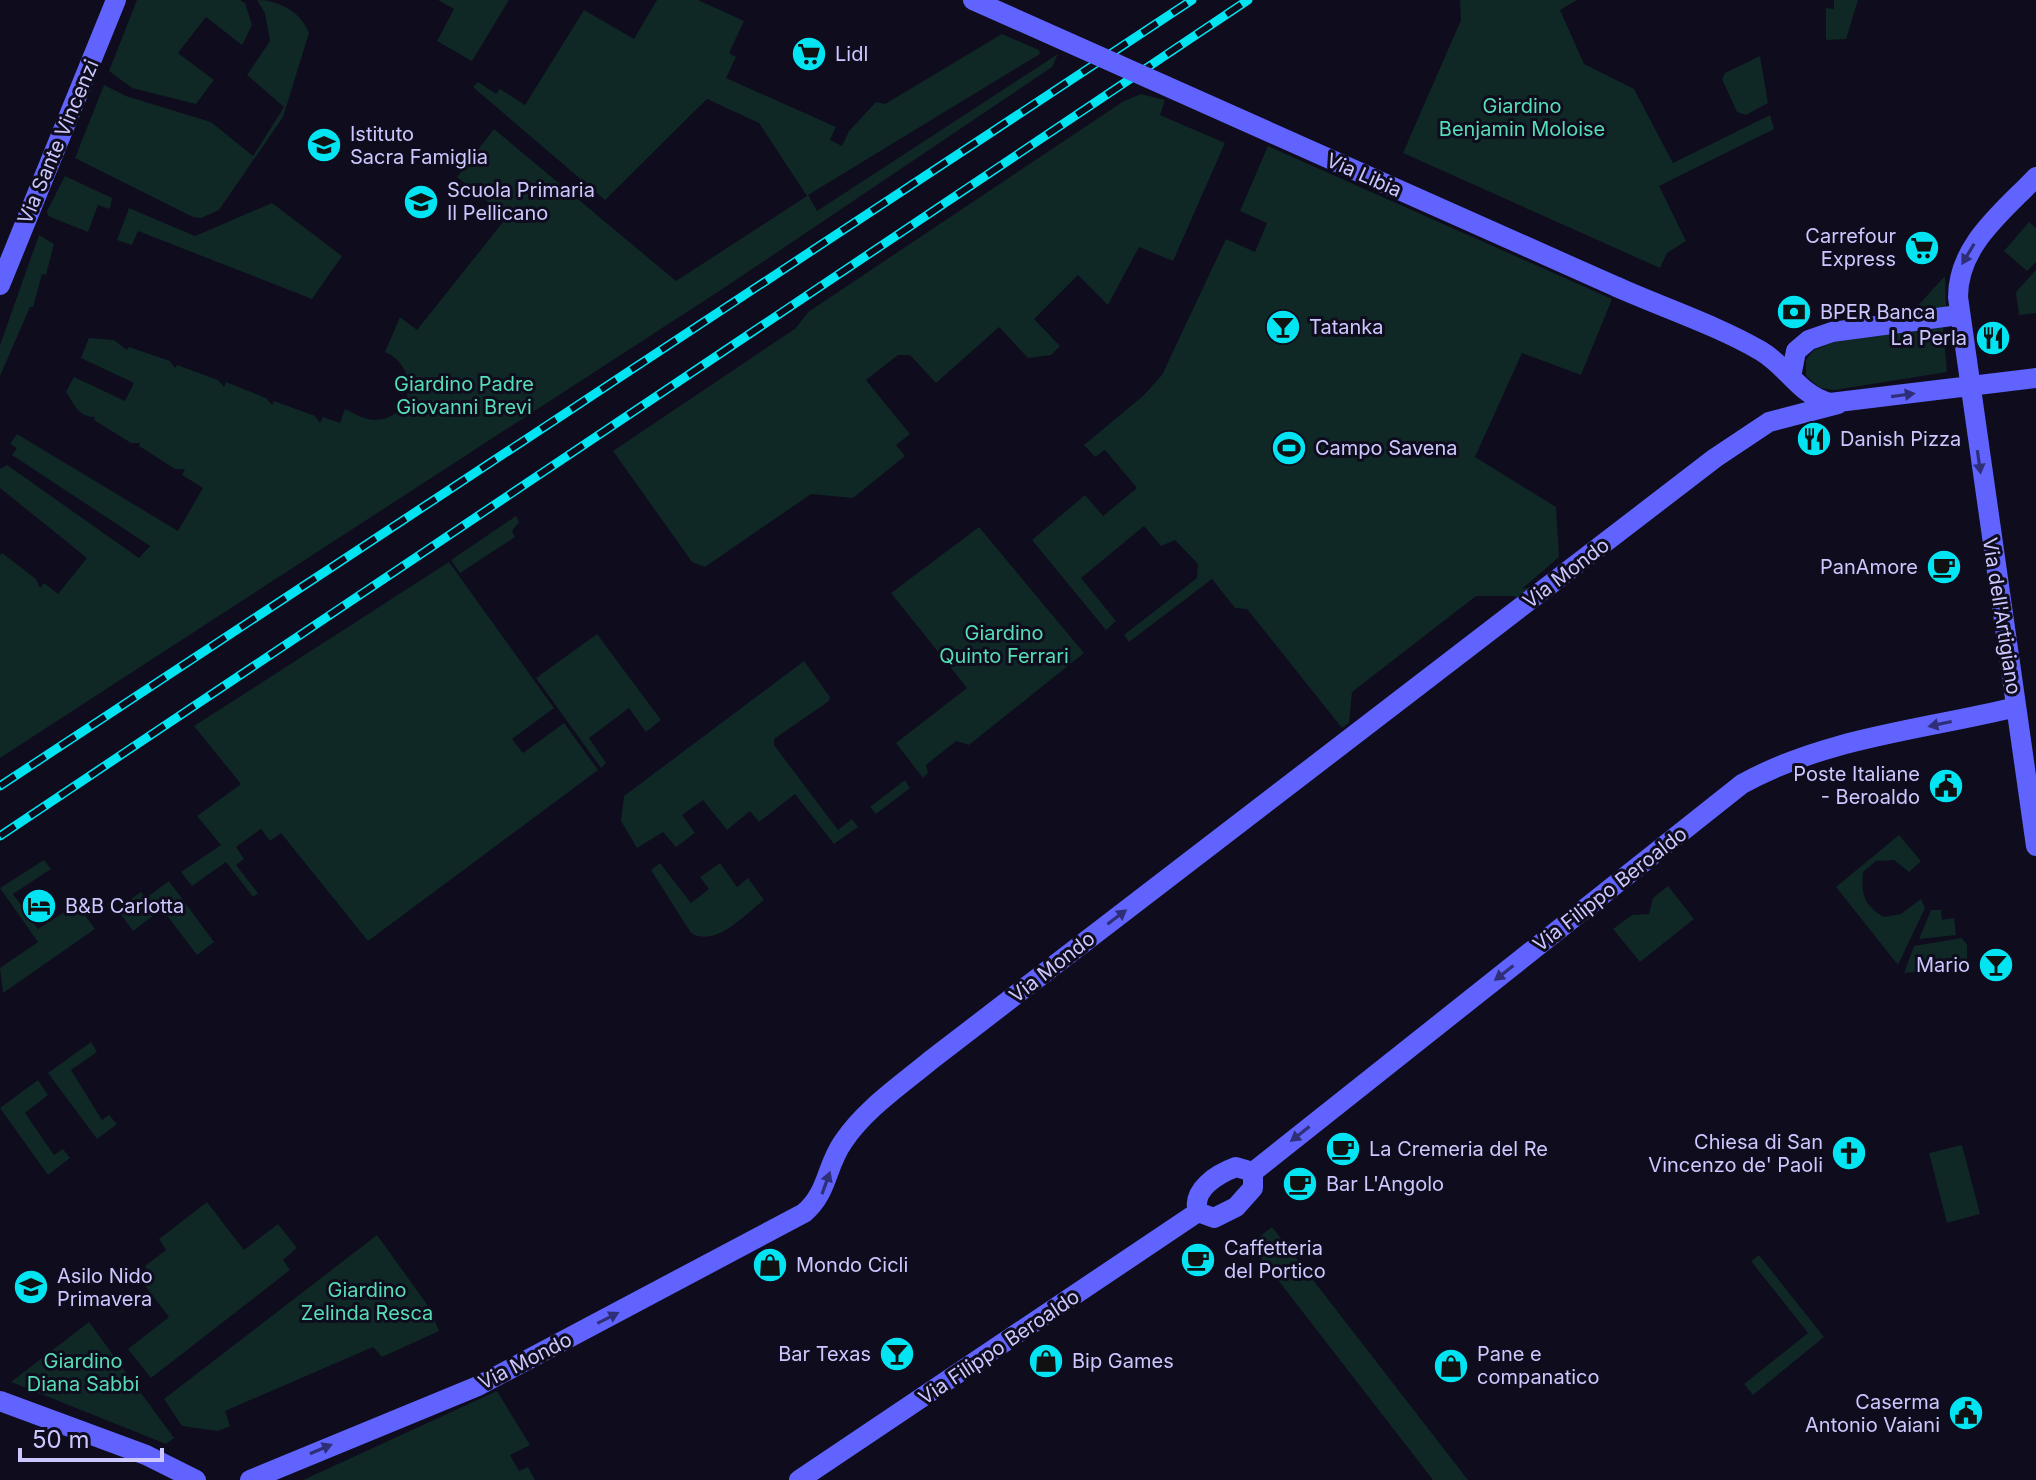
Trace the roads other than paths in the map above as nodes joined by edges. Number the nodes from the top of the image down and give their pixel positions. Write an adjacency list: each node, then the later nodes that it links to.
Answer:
1 (116, 0): 4 (street, Via Sante Vincenzi)
2 (973, 0): 7 (street, Via Libia, bridge)
3 (2036, 177): 5 (street, Via dell'Artigiano, one-way to 5)
4 (0, 285)
5 (1959, 315): 6 (street, Via Libia); 10 (street, Via dell'Artigiano)
6 (1803, 344): 7 (street, Via Libia); 8 (street)
7 (1756, 348): 8 (street, Via Libia)
8 (1791, 377): 11 (street, Via Libia)
9 (2036, 378): 10 (street, Via Mondo)
10 (1968, 385): 11 (street, Via Mondo, one-way to 10); 12 (street, Via dell'Artigiano, one-way to 12)
11 (1838, 404): 18 (street, Via Mondo, one-way to 11)
12 (2016, 707): 13 (street, Via dell'Artigiano); 14 (street, Via Filippo Beroaldo, one-way to 14)
13 (2036, 846)
14 (1253, 1172): 15 (street); 15 (street)
15 (1198, 1212): 19 (street, Via Filippo Beroaldo)
16 (0, 1401): 17 (street)
17 (196, 1480)
18 (250, 1480)
19 (799, 1480)

